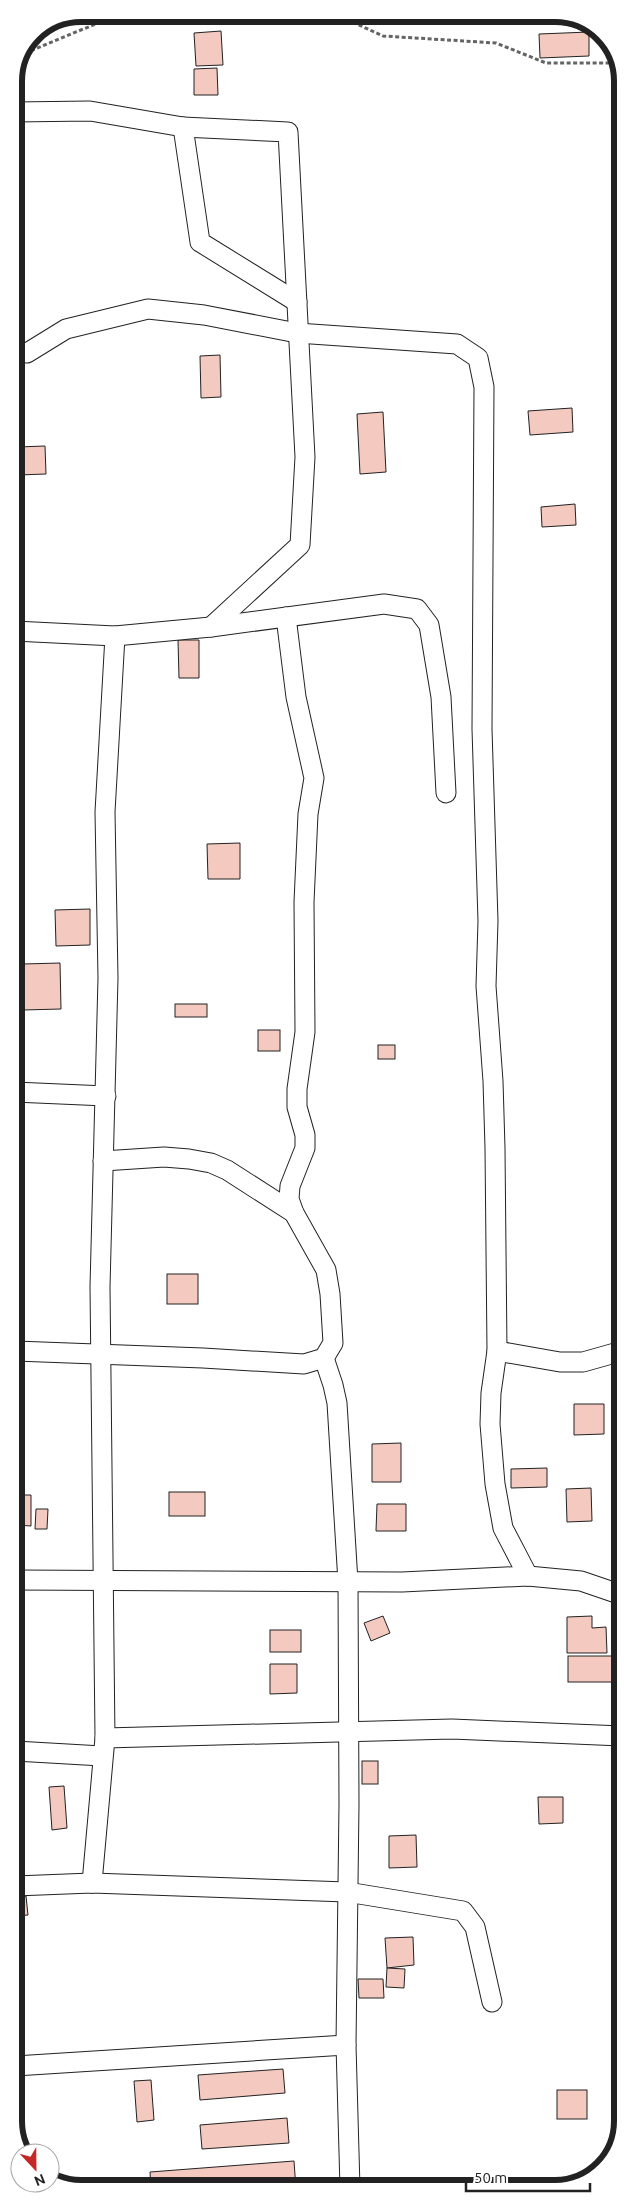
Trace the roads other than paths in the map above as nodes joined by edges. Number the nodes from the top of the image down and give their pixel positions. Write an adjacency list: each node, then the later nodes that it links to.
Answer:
1 (22, 112): 2 (street)
2 (183, 127): 3 (street); 3 (street)
3 (297, 302): 4 (street)
4 (297, 332): 5 (street); 7 (street); 16 (street)
5 (22, 353)
6 (286, 617): 7 (street); 10 (street); 14 (street)
7 (210, 627): 9 (street)
8 (22, 631): 9 (street)
9 (115, 636): 12 (street)
10 (446, 793)
11 (22, 1092): 12 (street)
12 (106, 1096): 13 (street)
13 (103, 1161): 14 (street); 18 (street)
14 (294, 1213): 19 (street)
15 (22, 1351): 18 (street)
16 (497, 1352): 17 (street); 20 (street)
17 (614, 1353)
18 (102, 1356): 19 (street); 22 (street)
19 (324, 1358): 23 (street)
20 (528, 1576): 23 (street); 24 (street)
21 (22, 1580): 22 (street)
22 (102, 1580): 23 (street); 27 (street)
23 (348, 1582): 25 (street)
24 (614, 1592)
25 (350, 1732): 26 (street); 27 (street); 31 (street)
26 (614, 1736)
27 (104, 1747): 28 (street); 29 (street)
28 (22, 1751)
29 (92, 1884): 30 (street); 31 (street)
30 (22, 1886)
31 (347, 1892): 32 (street); 33 (street)
32 (492, 2002)
33 (346, 2045): 34 (street); 35 (street)
34 (22, 2066)
35 (350, 2180)

